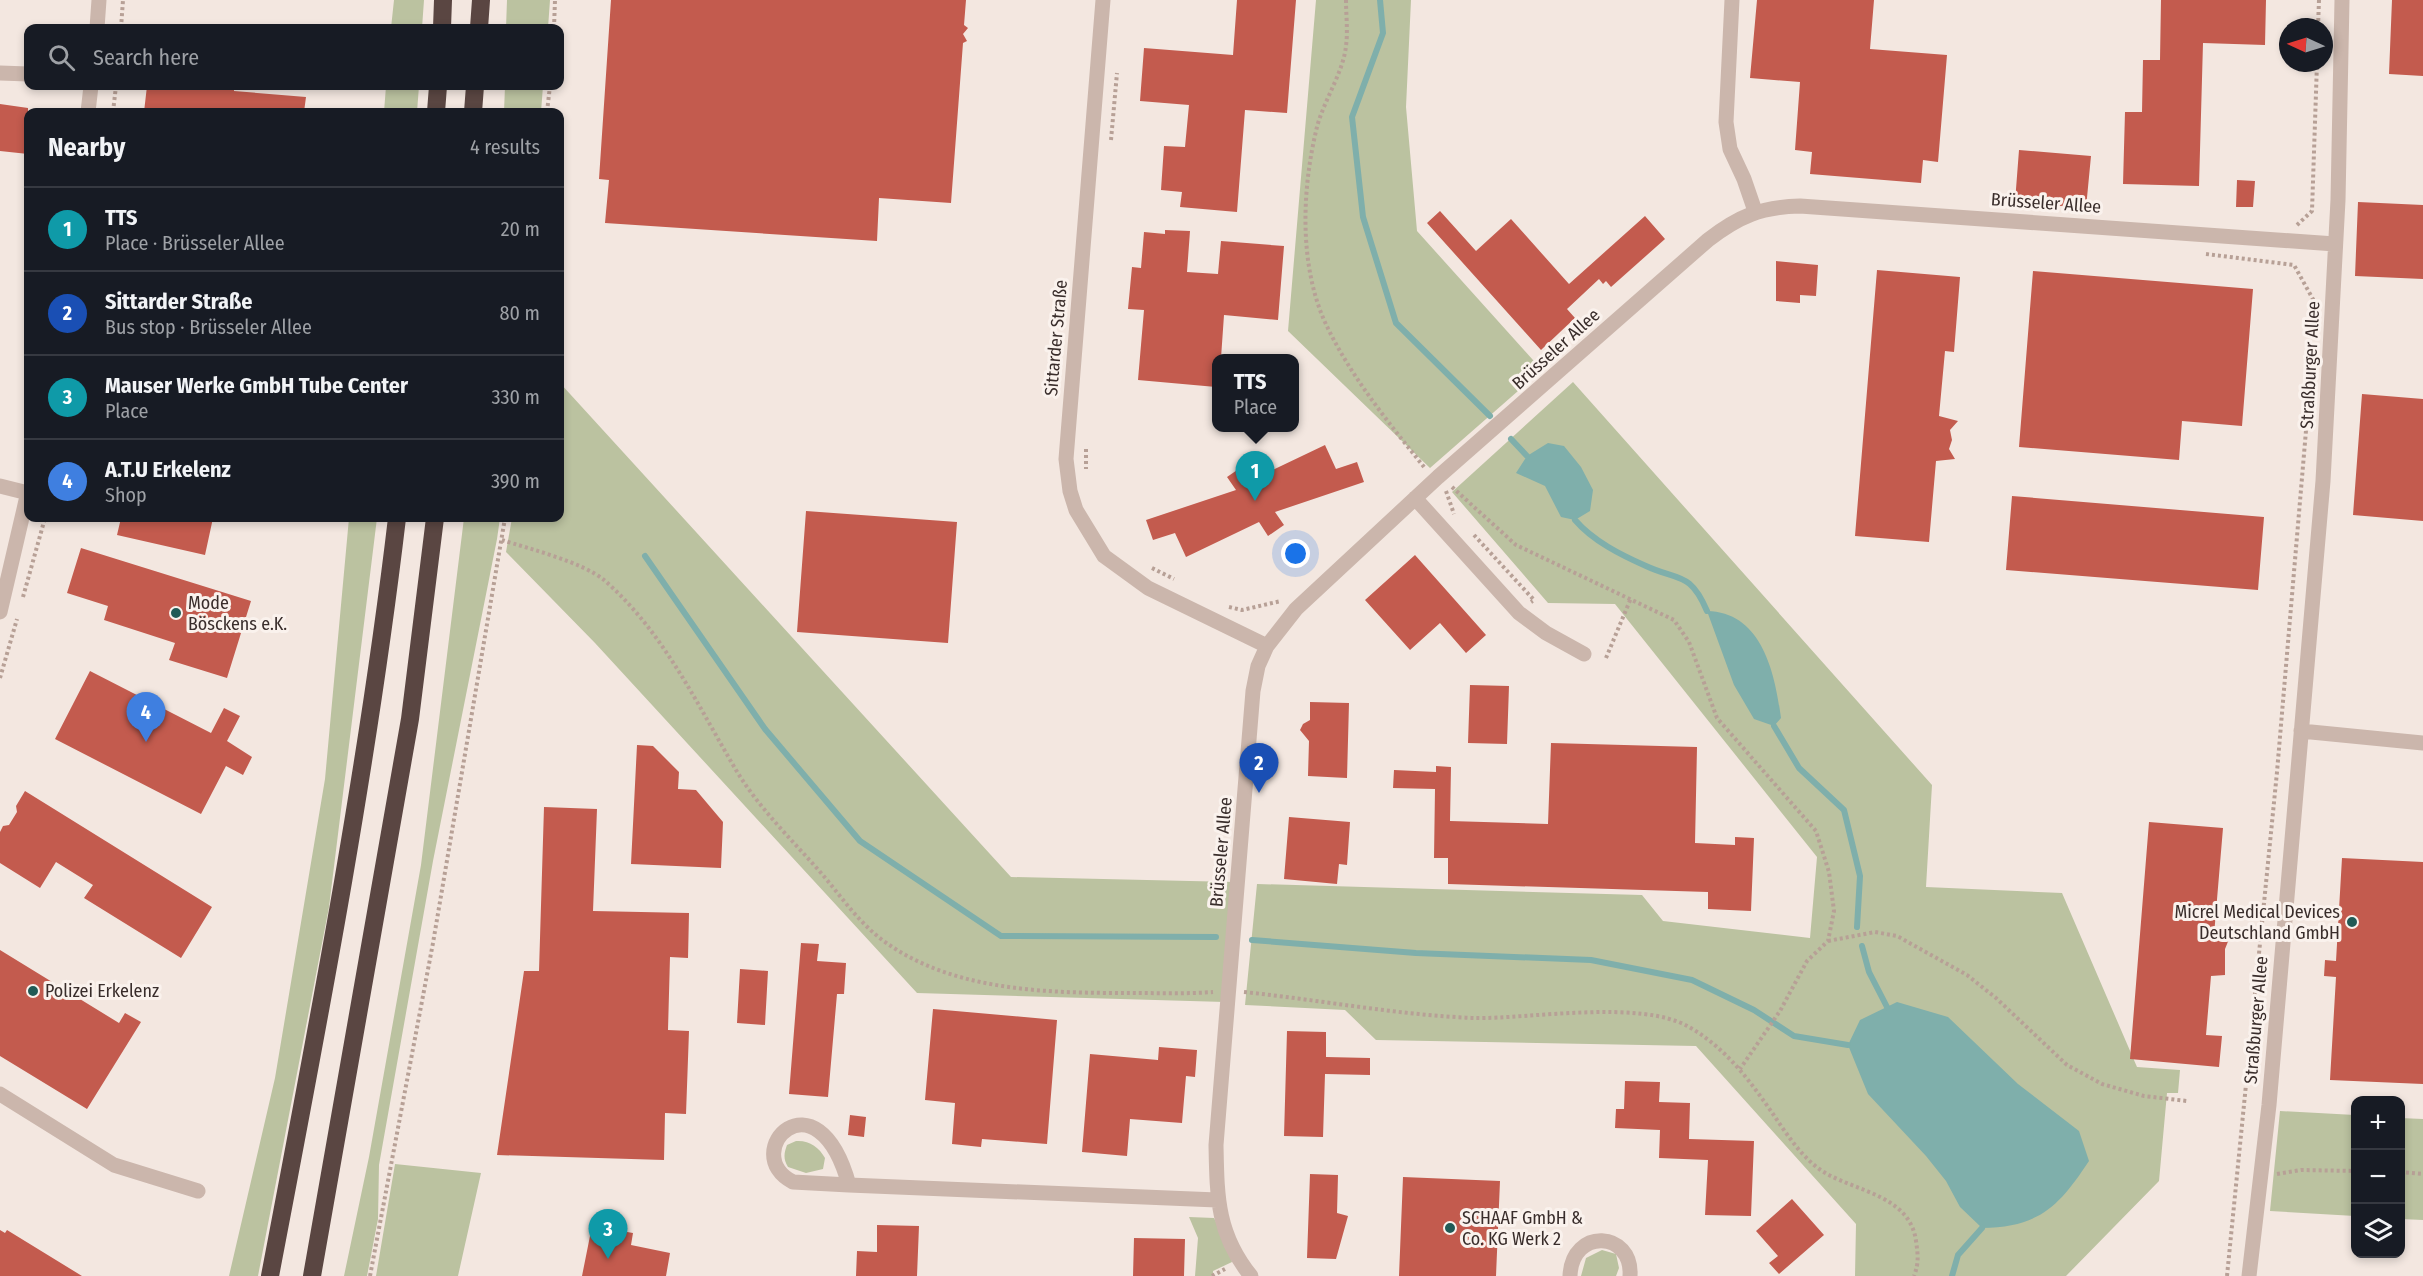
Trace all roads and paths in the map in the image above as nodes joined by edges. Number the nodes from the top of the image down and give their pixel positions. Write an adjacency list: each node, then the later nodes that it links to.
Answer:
1 (99, 0): 12 (street)
2 (123, 0): 13 (path)
3 (443, 0): 14 (highway)
4 (481, 0): 15 (highway)
5 (555, 0): 16 (path)
6 (1103, 0): 59 (street, Sittarder Straße)
7 (1346, 0): 41 (path)
8 (1732, 0): 32 (street)
9 (2319, 0): 11 (path)
10 (2342, 0): 34 (street, Straßburger Allee)
11 (2318, 18)
12 (97, 24)
13 (121, 24)
14 (442, 24)
15 (479, 24)
16 (554, 24)
17 (1117, 65): 31 (path)
18 (2317, 72): 33 (path)
19 (0, 73): 20 (street)
20 (24, 74)
21 (91, 90): 26 (street)
22 (116, 90): 27 (path)
23 (438, 90): 28 (highway)
24 (475, 90): 29 (highway)
25 (550, 90): 30 (path)
26 (88, 108)
27 (113, 108)
28 (436, 108)
29 (473, 108)
30 (548, 108)
31 (1111, 141)
32 (1755, 211): 33 (street, Brüsseler Allee); 41 (street, Brüsseler Allee)
33 (2296, 241): 34 (street, Brüsseler Allee); 36 (path)
34 (2335, 244): 62 (street, Straßburger Allee)
35 (2198, 253): 36 (path)
36 (2294, 264): 37 (path)
37 (2314, 305)
38 (2308, 406): 83 (path)
39 (1086, 440): 40 (path)
40 (1086, 477)
41 (1438, 477): 44 (street, Brüsseler Allee)
42 (0, 486): 43 (street)
43 (24, 491)
44 (1415, 498): 56 (street, Brüsseler Allee); 58 (street)
45 (24, 509): 57 (street)
46 (1455, 516): 54 (path)
47 (397, 522): 76 (highway)
48 (435, 522): 77 (highway)
49 (504, 522): 51 (path)
50 (1471, 531): 58 (path)
51 (502, 540): 65 (path); 78 (path)
52 (1150, 567): 53 (path)
53 (1179, 582)
54 (1631, 598): 61 (path); 64 (path)
55 (1227, 606): 56 (path)
56 (1296, 609): 59 (street, Brüsseler Allee)
57 (0, 612)
58 (1520, 613): 60 (street)
59 (1267, 646): 65 (street, Brüsseler Allee)
60 (1584, 654)
61 (1606, 658)
62 (2301, 731): 63 (street); 72 (street, Straßburger Allee)
63 (2423, 743)
64 (1828, 941): 66 (path); 68 (path)
65 (1230, 991): 66 (path); 75 (street, Brüsseler Allee)
66 (1740, 1069): 82 (path)
67 (0, 1094): 74 (street)
68 (2187, 1101)
69 (2351, 1171): 72 (path)
70 (2405, 1173): 71 (path)
71 (2423, 1174)
72 (2261, 1177): 84 (street, Straßburger Allee)
73 (849, 1185): 73 (street); 75 (street)
74 (198, 1191)
75 (1217, 1200): 79 (street, Brüsseler Allee)
76 (270, 1276)
77 (312, 1276)
78 (370, 1276)
79 (1251, 1276)
80 (1570, 1276): 81 (street)
81 (1630, 1276)
82 (1914, 1276)
83 (2227, 1276)
84 (2249, 1276)

